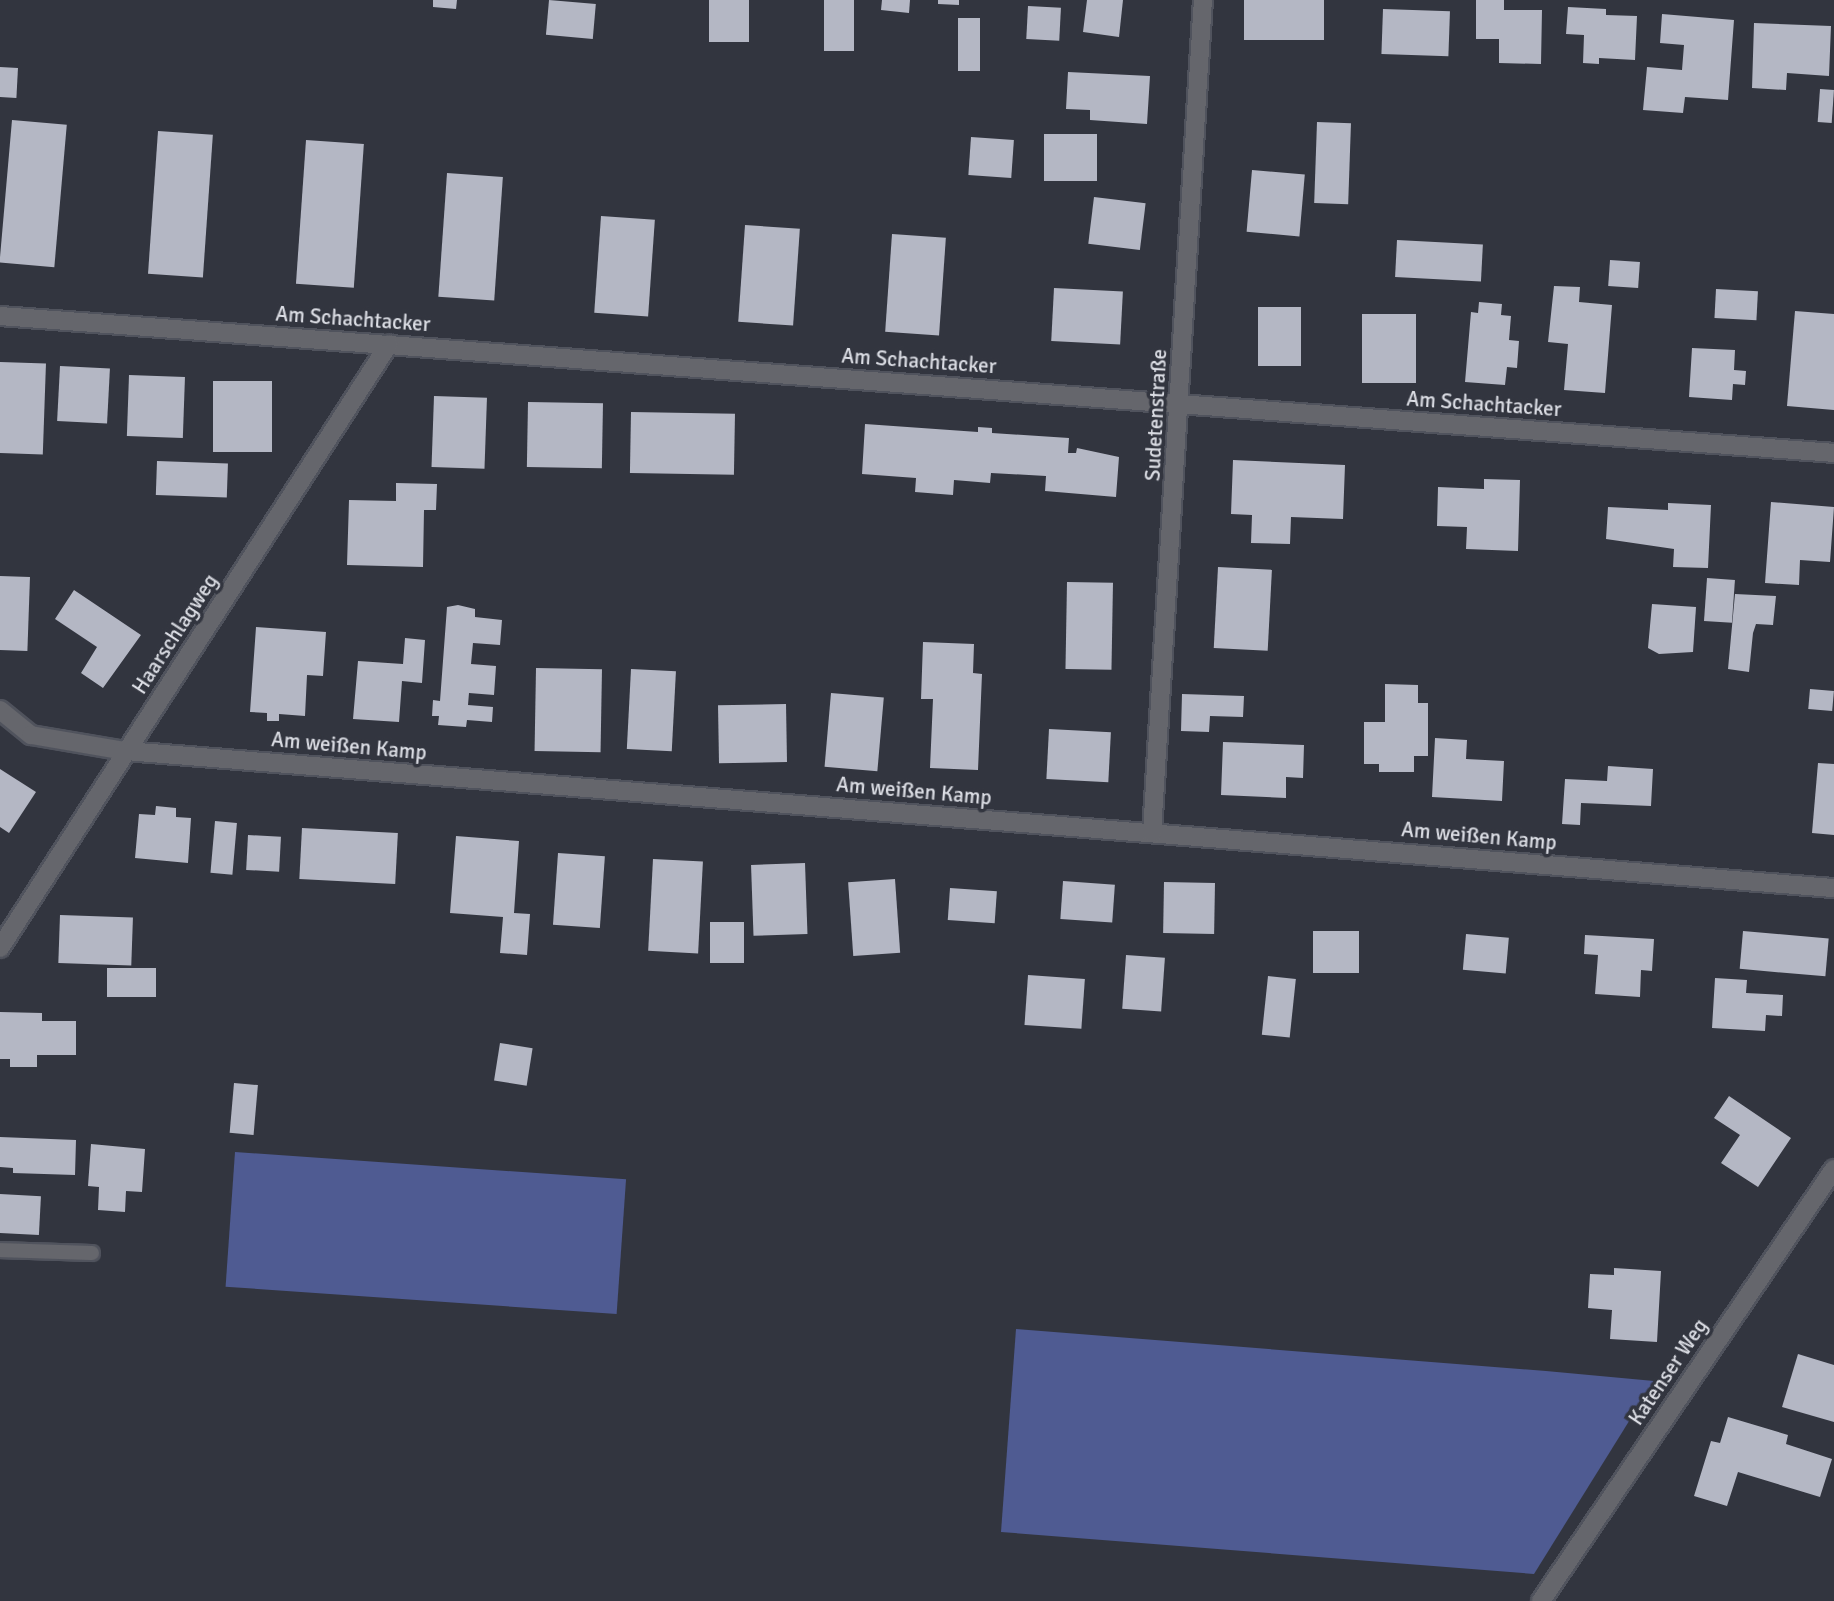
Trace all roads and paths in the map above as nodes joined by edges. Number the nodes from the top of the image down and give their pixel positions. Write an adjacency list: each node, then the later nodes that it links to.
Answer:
1 (1203, 0): 4 (street, Sudetenstraße)
2 (0, 316): 3 (street, Am Schachtacker)
3 (389, 344): 4 (street, Am Schachtacker); 7 (street, Haarschlagweg)
4 (1180, 403): 5 (street, Am Schachtacker); 8 (street, Sudetenstraße)
5 (1834, 453)
6 (0, 709): 7 (street, Am weißen Kamp)
7 (127, 751): 8 (street, Am weißen Kamp); 10 (street, Haarschlagweg)
8 (1152, 833): 9 (street, Am weißen Kamp)
9 (1834, 888)
10 (0, 948)
11 (1834, 1169): 14 (street, Katenser Weg)
12 (0, 1250): 13 (lane)
13 (92, 1253)
14 (1541, 1601)

